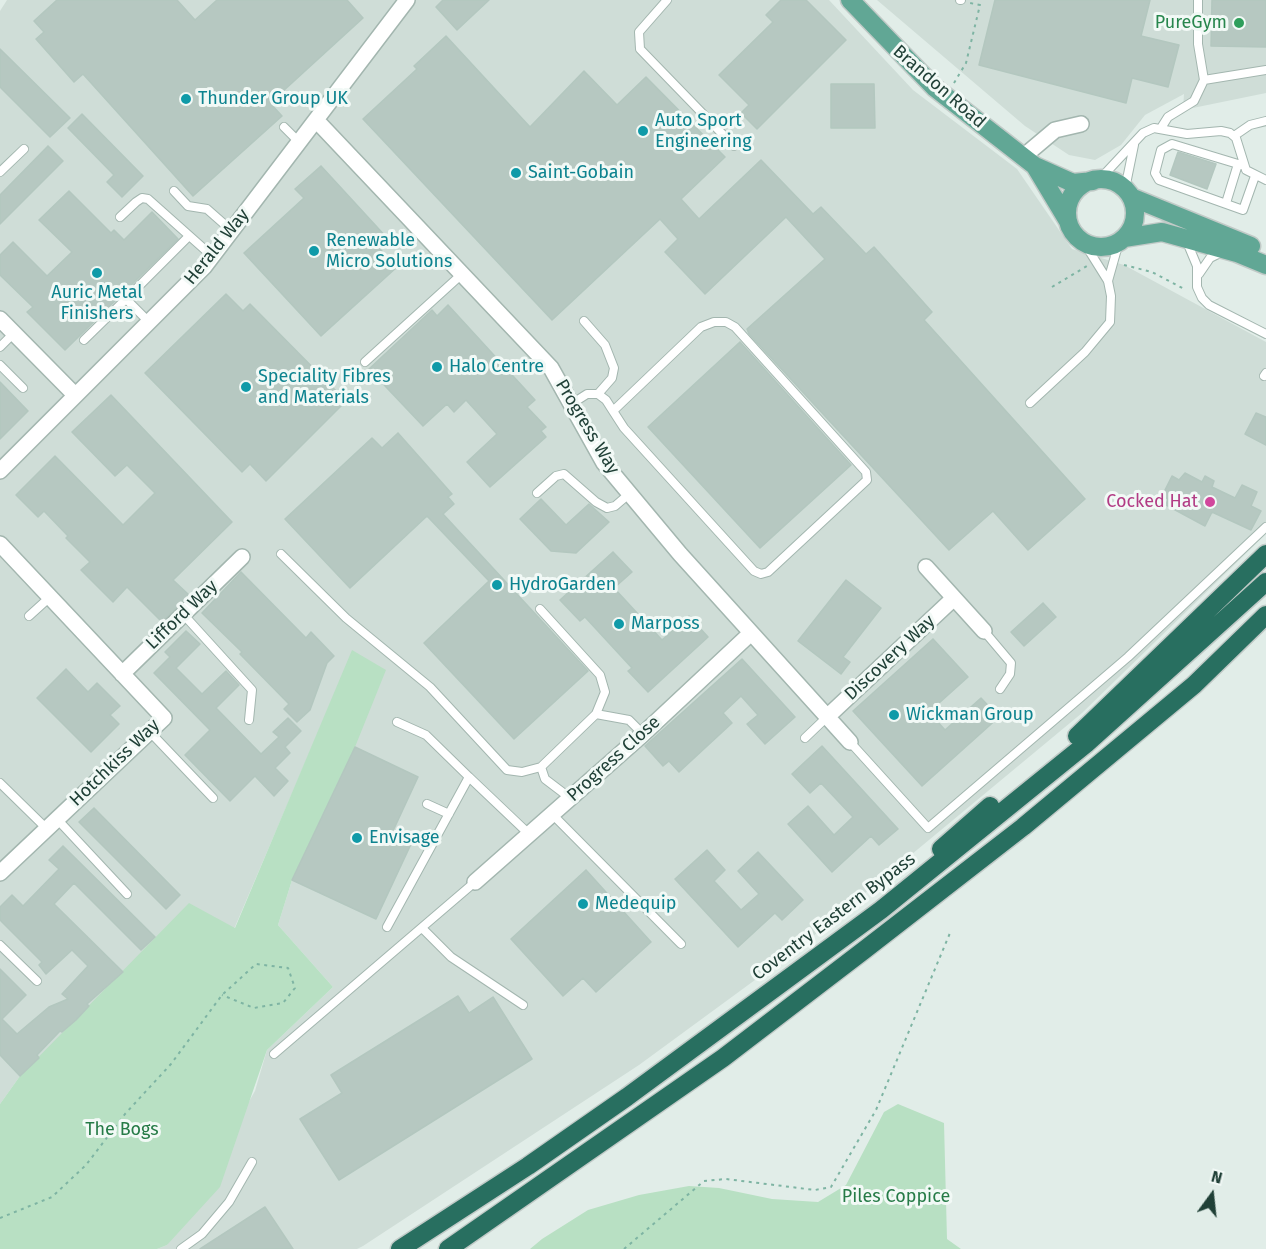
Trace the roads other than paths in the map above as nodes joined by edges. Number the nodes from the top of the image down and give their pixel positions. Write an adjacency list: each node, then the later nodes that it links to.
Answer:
1 (407, 0): 7 (street, Herald Way)
2 (668, 0): 15 (lane)
3 (850, 0): 17 (main road, Brandon Road)
4 (1198, 0): 6 (lane)
5 (1266, 70): 6 (lane)
6 (1203, 80): 11 (lane)
7 (316, 120): 13 (street, Herald Way); 37 (street, Progress Way)
8 (1266, 121): 12 (lane)
9 (1081, 124): 17 (street)
10 (284, 127): 13 (lane)
11 (1161, 128): 12 (lane); 14 (lane)
12 (1234, 136): 18 (lane)
13 (300, 142): 28 (street, Herald Way)
14 (1135, 144): 21 (lane); 24 (lane)
15 (734, 146)
16 (24, 148): 19 (lane)
17 (1029, 162): 21 (main road, Brandon Road); 27 (main road, Brandon Road)
18 (1241, 165): 20 (lane); 25 (lane); 25 (lane)
19 (0, 172)
20 (1255, 176): 22 (lane); 25 (lane)
21 (1096, 180): 24 (main road); 27 (main road)
22 (1266, 180)
23 (174, 191): 28 (lane)
24 (1128, 193): 31 (main road); 34 (main road)
25 (1226, 203)
26 (120, 217): 29 (lane)
27 (1069, 223): 32 (main road)
28 (232, 231): 35 (street, Herald Way)
29 (189, 236): 35 (lane); 40 (lane)
30 (1185, 238): 31 (main road); 33 (main road); 38 (lane)
31 (1121, 240): 32 (main road); 39 (lane)
32 (1083, 249): 39 (lane)
33 (1229, 251): 36 (main road); 38 (lane)
34 (1266, 252)
35 (212, 256): 43 (street, Herald Way)
36 (1266, 265)
37 (462, 274): 48 (lane); 53 (street, Progress Way)
38 (1198, 277): 45 (lane)
39 (1108, 281): 54 (lane)
40 (126, 299): 43 (lane); 46 (lane)
41 (0, 319): 44 (street)
42 (584, 321): 51 (lane)
43 (150, 323): 52 (street, Herald Way)
44 (14, 333): 47 (lane); 52 (street)
45 (1266, 334)
46 (84, 340)
47 (0, 347)
48 (365, 362)
49 (0, 365): 50 (lane)
50 (23, 388)
51 (598, 394): 53 (lane); 55 (lane)
52 (75, 395): 56 (street, Herald Way)
53 (573, 403): 58 (street, Progress Way)
54 (1030, 403)
55 (613, 411): 55 (lane)
56 (0, 471)
57 (537, 493): 58 (lane)
58 (629, 494): 74 (street, Progress Way)
59 (1266, 527): 84 (lane)
60 (0, 544): 66 (street, Hotchkiss Way)
61 (281, 554): 85 (lane)
62 (1266, 554): 99 (highway)
63 (242, 557): 69 (street, Lifford Way)
64 (926, 567): 67 (street)
65 (1266, 582): 99 (highway, Coventry Eastern Bypass)
66 (50, 597): 71 (lane); 75 (street, Hotchkiss Way)
67 (954, 598): 73 (street); 78 (street, Discovery Way)
68 (540, 609): 77 (lane)
69 (183, 614): 75 (street, Lifford Way); 79 (lane)
70 (1266, 615): 98 (highway)
71 (29, 616)
72 (1266, 630): 98 (highway)
73 (984, 631): 76 (lane)
74 (751, 633): 78 (street, Progress Way); 82 (street, Progress Close)
75 (122, 674): 81 (street, Hotchkiss Way)
76 (1000, 689)
77 (596, 714): 82 (lane); 85 (lane)
78 (827, 717): 83 (lane); 84 (street, Progress Way)
79 (249, 720)
80 (397, 722): 86 (lane)
81 (150, 732): 88 (lane); 93 (street, Hotchkiss Way)
82 (643, 734): 89 (street, Progress Close)
83 (805, 738)
84 (850, 742)
85 (541, 767): 89 (lane)
86 (469, 777): 91 (lane); 94 (lane)
87 (0, 783): 93 (lane)
88 (213, 798)
89 (570, 798): 92 (street, Progress Close)
90 (427, 804): 91 (lane)
91 (449, 814): 100 (lane)
92 (552, 814): 94 (street, Progress Close); 102 (lane)
93 (52, 824): 95 (street, Hotchkiss Way); 97 (lane)
94 (529, 834): 96 (street, Progress Close)
95 (0, 873)
96 (475, 882): 101 (lane)
97 (127, 894)
98 (930, 899): 110 (highway)
99 (881, 910): 109 (highway, Coventry Eastern Bypass)
100 (387, 927)
101 (423, 928): 105 (lane); 106 (lane)
102 (681, 944)
103 (0, 945): 104 (lane)
104 (37, 981)
105 (523, 1005)
106 (274, 1054)
107 (252, 1162): 108 (lane)
108 (181, 1249)
109 (400, 1249)
110 (448, 1249)

